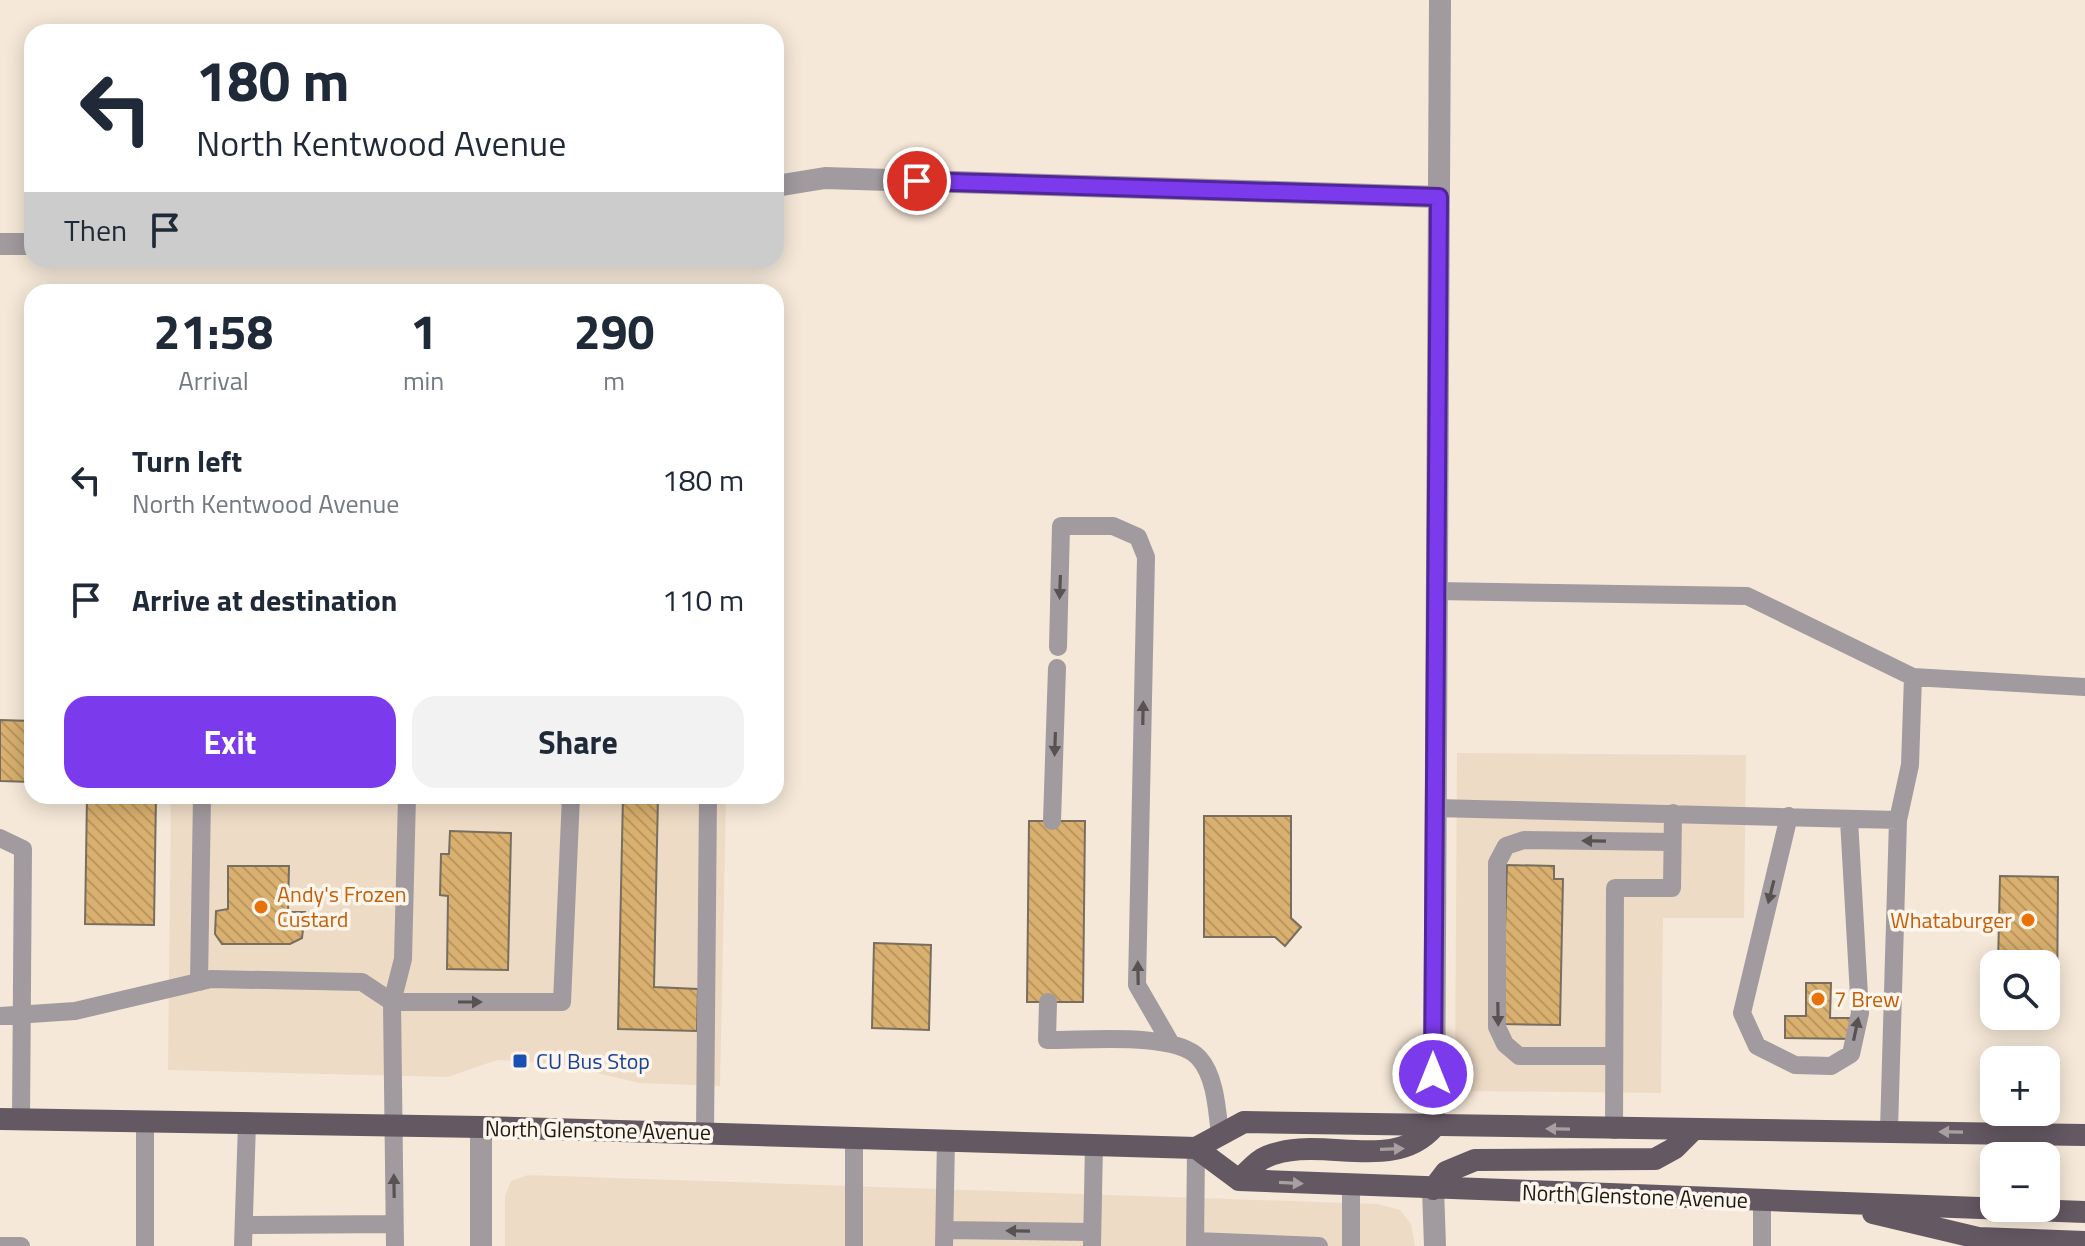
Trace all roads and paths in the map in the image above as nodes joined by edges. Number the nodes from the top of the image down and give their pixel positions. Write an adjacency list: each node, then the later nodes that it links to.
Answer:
1 (1440, 0): 3 (street)
2 (784, 185): 3 (street)
3 (1439, 197): 6 (street)
4 (0, 244): 5 (street)
5 (24, 244)
6 (1436, 591): 9 (lane); 15 (street)
7 (1058, 647): 28 (lane, one-way to 7)
8 (1057, 668): 20 (lane, one-way to 20)
9 (1913, 677): 10 (lane); 19 (lane)
10 (2085, 687)
11 (202, 804): 23 (lane)
12 (407, 804): 24 (lane)
13 (571, 804): 24 (lane, one-way to 13)
14 (708, 804): 39 (lane)
15 (1435, 808): 16 (lane); 35 (street)
16 (1673, 813): 17 (lane); 22 (lane)
17 (1789, 816): 18 (lane); 18 (lane, one-way to 18)
18 (1849, 820): 19 (lane)
19 (1898, 820): 37 (lane)
20 (1052, 821)
21 (0, 838): 27 (lane)
22 (1672, 842): 29 (lane); 29 (lane, one-way to 29)
23 (199, 982): 24 (lane); 27 (lane)
24 (392, 1002): 33 (lane)
25 (1048, 1002): 28 (lane)
26 (0, 1016): 27 (lane)
27 (21, 1016): 30 (lane)
28 (1170, 1042): 40 (lane)
29 (1614, 1056): 36 (lane)
30 (11, 1119): 31 (main road, North Glenstone Avenue)
31 (145, 1121): 32 (main road, North Glenstone Avenue); 60 (lane)
32 (247, 1123): 33 (main road, North Glenstone Avenue); 53 (lane)
33 (394, 1125): 34 (main road, North Glenstone Avenue); 52 (lane, one-way to 33)
34 (481, 1127): 39 (main road, North Glenstone Avenue); 63 (street)
35 (1434, 1127): 36 (main road, one-way to 35); 40 (main road); 46 (main road, one-way to 35)
36 (1614, 1130): 38 (main road)
37 (1889, 1130): 38 (main road); 41 (main road, one-way to 37)
38 (1692, 1131): 48 (main road)
39 (705, 1133): 42 (main road, North Glenstone Avenue)
40 (1220, 1135): 45 (main road)
41 (2085, 1135)
42 (854, 1137): 43 (main road, North Glenstone Avenue); 64 (lane)
43 (946, 1139): 44 (main road, North Glenstone Avenue); 54 (lane)
44 (1094, 1144): 45 (main road, North Glenstone Avenue); 55 (lane)
45 (1196, 1148): 46 (main road); 57 (lane)
46 (1239, 1180): 47 (main road, North Glenstone Avenue, one-way to 47)
47 (1351, 1186): 48 (main road, North Glenstone Avenue); 66 (lane)
48 (1433, 1189): 49 (main road, North Glenstone Avenue); 67 (street)
49 (1762, 1200): 50 (main road, North Glenstone Avenue); 68 (lane)
50 (1833, 1203): 51 (main road, North Glenstone Avenue); 56 (main road)
51 (2085, 1212)
52 (394, 1224): 53 (lane); 62 (lane)
53 (244, 1225): 61 (lane)
54 (944, 1238): 55 (lane, one-way to 54)
55 (1092, 1239)
56 (2085, 1242)
57 (1195, 1244): 65 (lane)
58 (0, 1246): 59 (lane)
59 (21, 1246)
60 (145, 1246)
61 (243, 1246)
62 (395, 1246)
63 (481, 1246)
64 (854, 1246)
65 (1319, 1246)
66 (1351, 1246)
67 (1435, 1246)
68 (1762, 1246)

